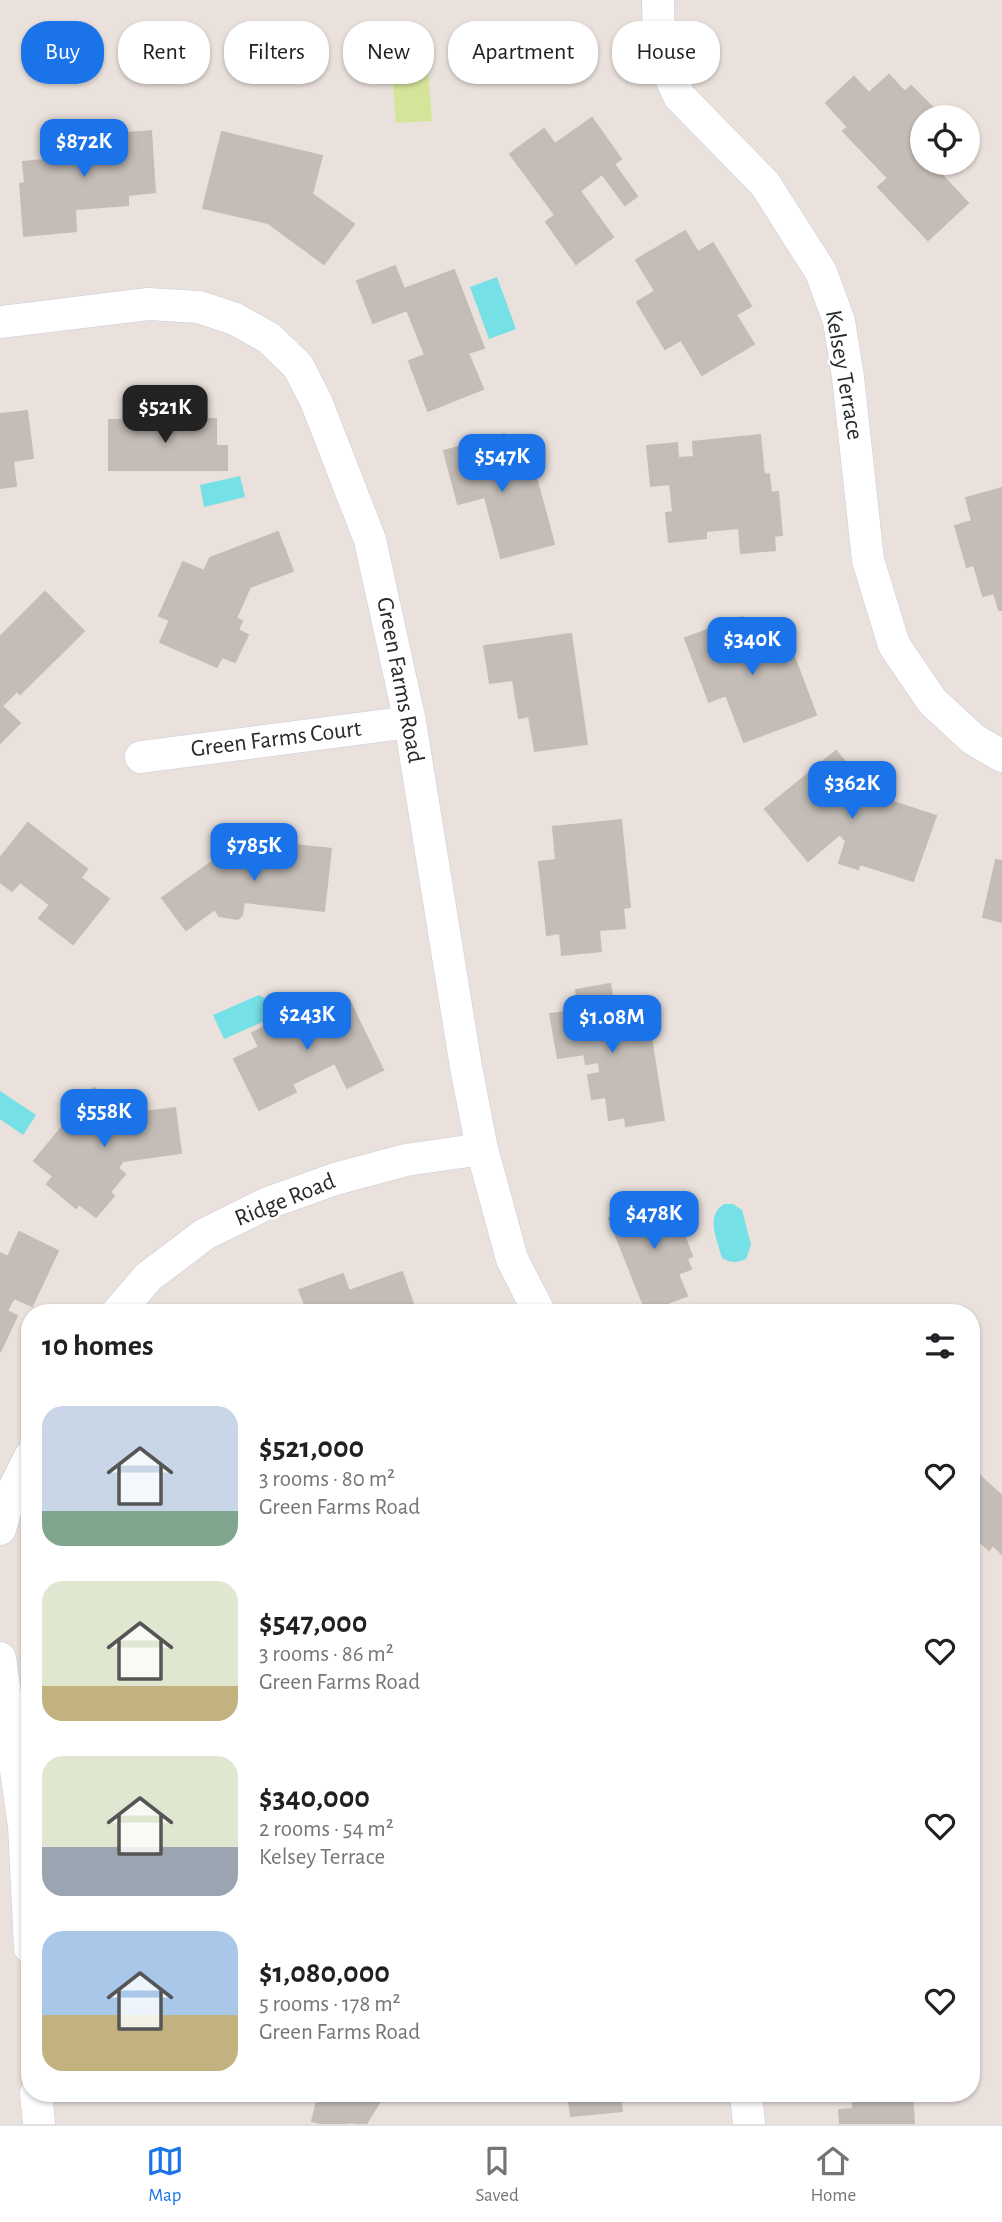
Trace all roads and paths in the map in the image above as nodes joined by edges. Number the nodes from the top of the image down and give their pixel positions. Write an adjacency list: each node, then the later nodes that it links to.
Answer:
1 (658, 0): 4 (street, Kelsey Terrace)
2 (0, 322): 3 (street, Green Farms Road)
3 (411, 722): 5 (street, Green Farms Court); 6 (street, Green Farms Road)
4 (1002, 756)
5 (141, 757)
6 (482, 1149): 7 (street, Ridge Road); 8 (street, Green Farms Road)
7 (125, 1304)
8 (535, 1304)
9 (21, 1475): 10 (street)
10 (0, 1530)
11 (0, 1658): 12 (street)
12 (21, 1805)
13 (38, 2102): 15 (street)
14 (747, 2102): 16 (street)
15 (39, 2124)
16 (749, 2124)

